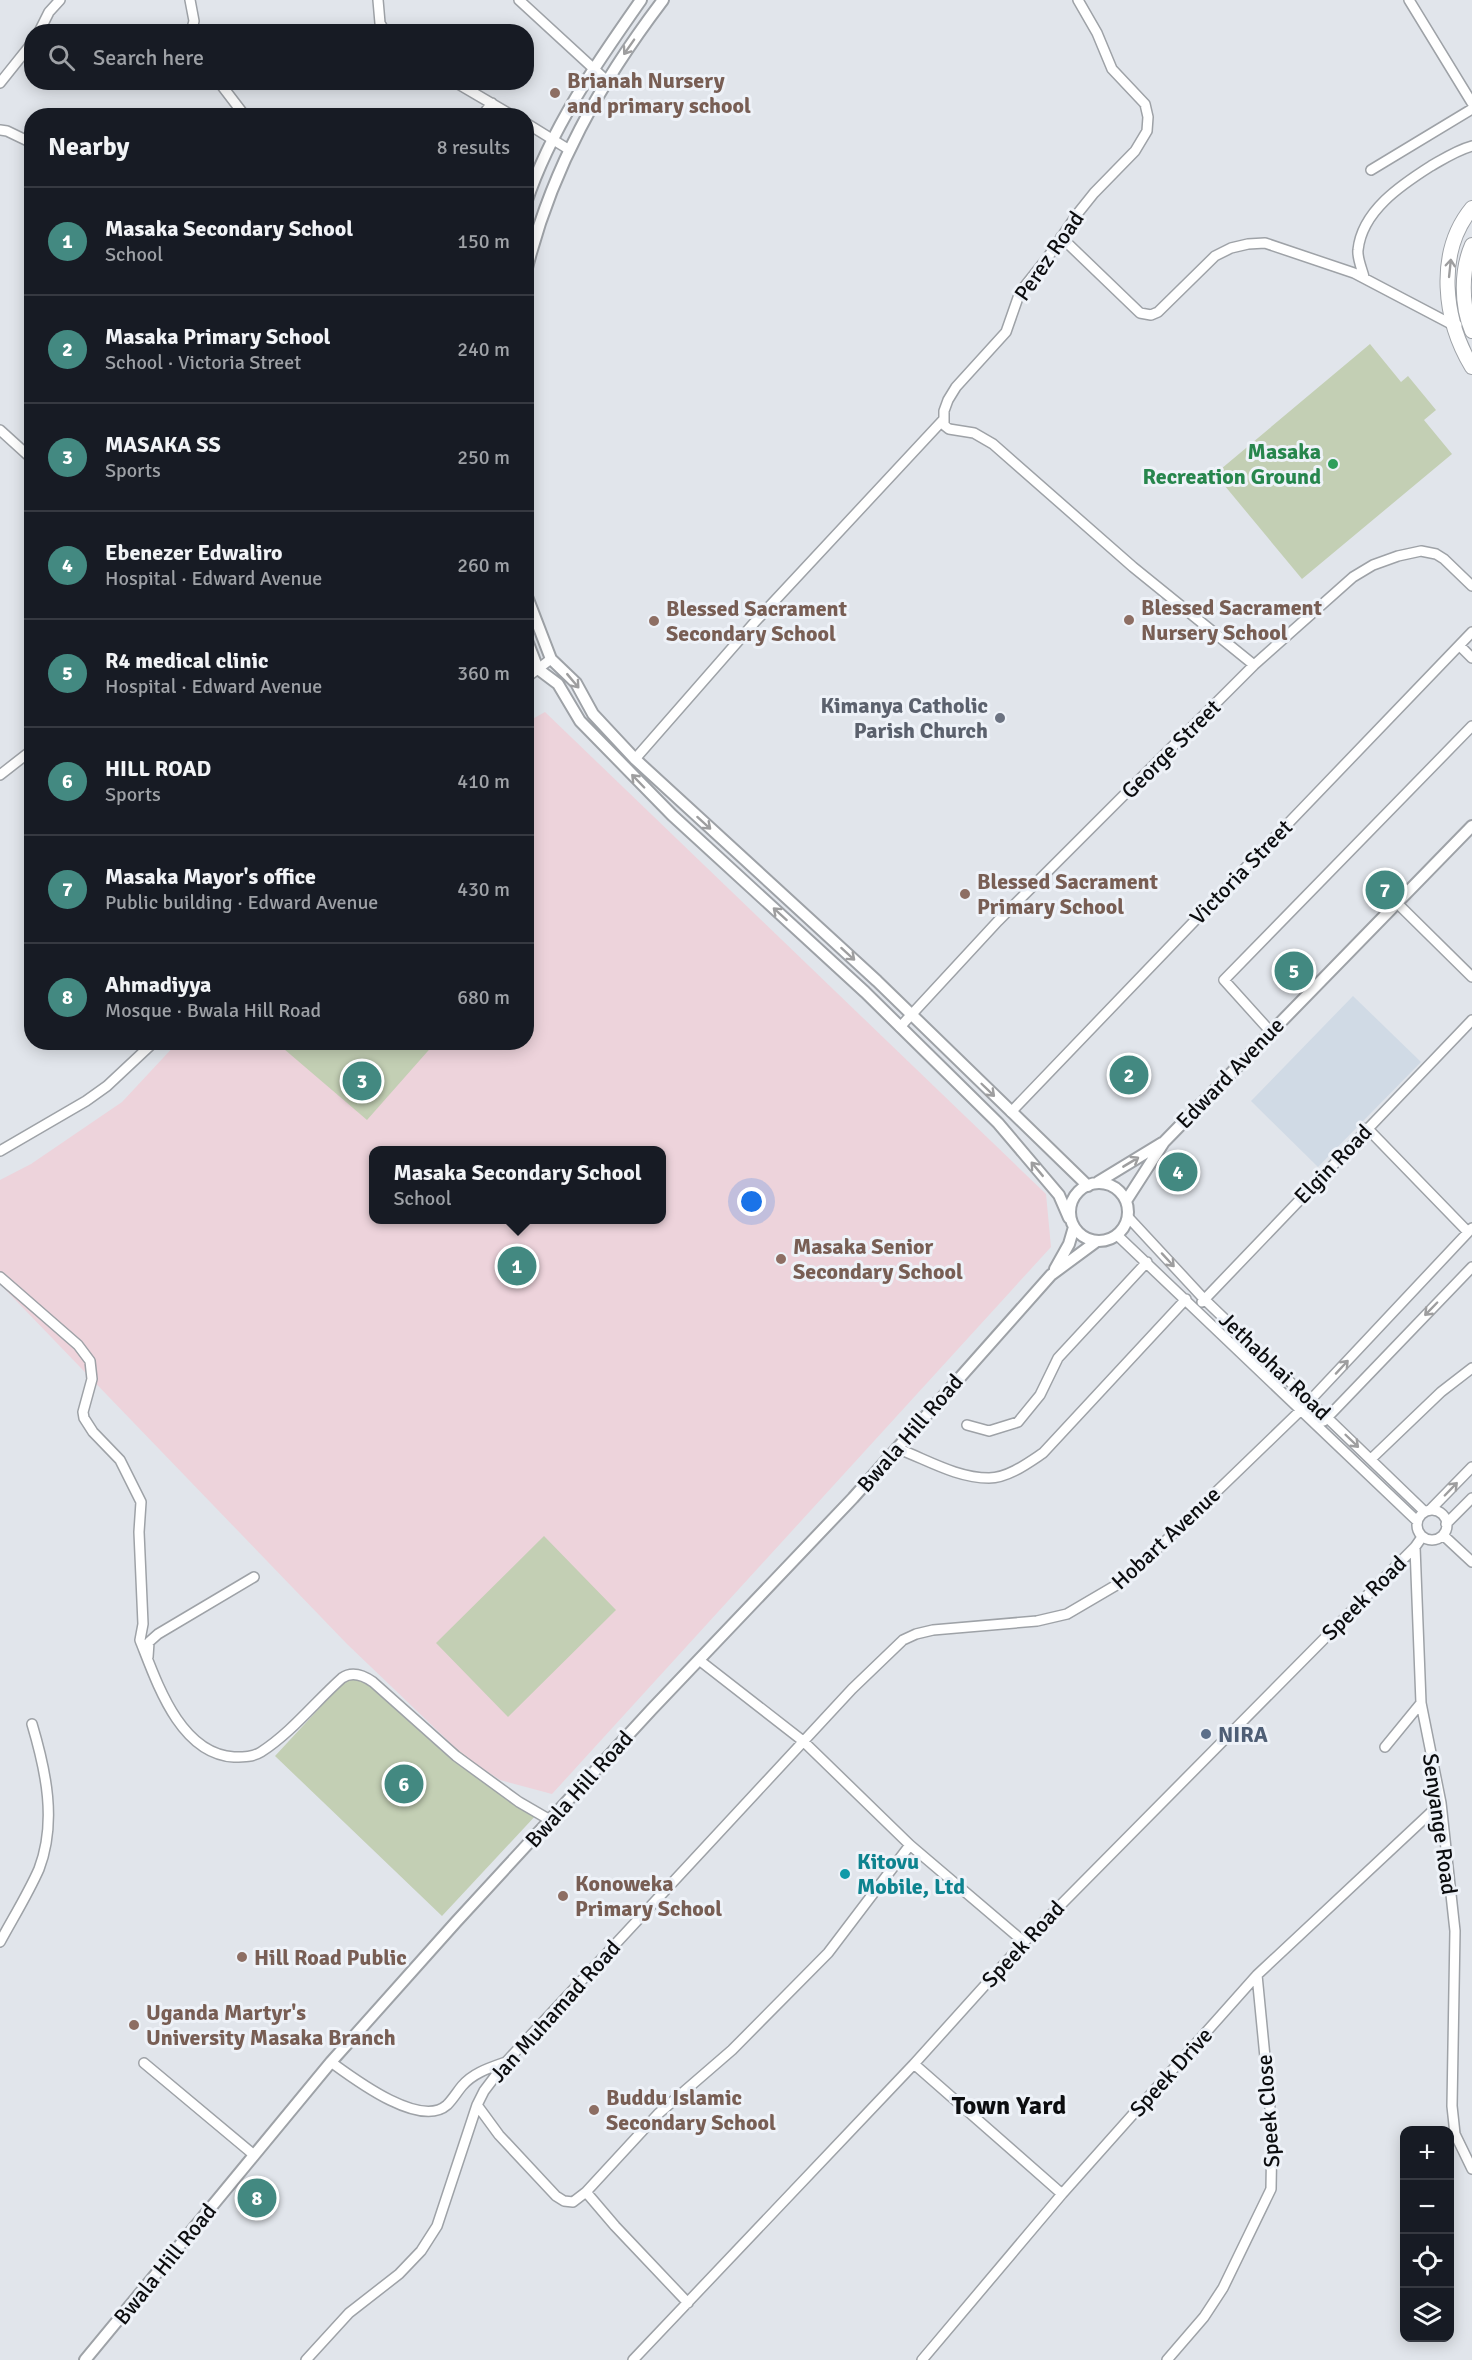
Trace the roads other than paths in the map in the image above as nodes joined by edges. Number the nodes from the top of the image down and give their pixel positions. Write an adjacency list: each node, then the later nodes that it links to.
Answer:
1 (60, 0): 9 (street)
2 (190, 0): 10 (street)
3 (378, 0): 11 (street)
4 (519, 0): 13 (street)
5 (641, 0): 13 (street)
6 (663, 0): 14 (street, one-way to 14)
7 (1078, 0): 33 (street, Perez Road)
8 (1409, 0): 19 (street)
9 (43, 24)
10 (193, 24)
11 (381, 24)
12 (24, 53): 15 (street)
13 (593, 68): 14 (street); 26 (street)
14 (606, 80): 29 (street)
15 (0, 83)
16 (225, 90): 20 (street)
17 (469, 90): 18 (street)
18 (492, 103): 21 (street); 22 (street)
19 (1472, 103)
20 (239, 108)
21 (488, 108)
22 (500, 108)
23 (1472, 109): 30 (street)
24 (534, 128): 26 (street)
25 (0, 130): 27 (street)
26 (552, 138): 29 (street); 31 (street)
27 (24, 139)
28 (1472, 146): 36 (street)
29 (568, 149): 34 (street)
30 (1371, 170)
31 (534, 180)
32 (1472, 208): 37 (main road, one-way to 32)
33 (1061, 237): 36 (street); 40 (street, Perez Road)
34 (534, 241)
35 (1472, 244): 38 (main road)
36 (1364, 277): 37 (street)
37 (1453, 326): 38 (street); 39 (main road)
38 (1470, 327)
39 (1472, 367)
40 (943, 420): 50 (street); 55 (street)
41 (0, 430): 42 (street)
42 (24, 452)
43 (1472, 586): 50 (street, George Street)
44 (534, 615): 49 (street)
45 (1472, 632): 46 (street, Victoria Street)
46 (1460, 646): 47 (street); 65 (street, Victoria Street)
47 (1472, 658)
48 (534, 659): 51 (street)
49 (551, 659): 51 (street); 55 (street, one-way to 55)
50 (1254, 665): 60 (street, George Street)
51 (538, 669): 52 (street); 62 (street, one-way to 51)
52 (534, 672)
53 (1472, 726): 63 (street)
54 (24, 756): 56 (street)
55 (634, 759): 60 (street, one-way to 60)
56 (0, 775)
57 (1472, 826): 58 (street, Edward Avenue)
58 (1397, 903): 59 (street); 63 (street, Edward Avenue)
59 (1472, 977)
60 (911, 1015): 62 (street, George Street); 65 (street, one-way to 65)
61 (1472, 1020): 66 (street, Elgin Road)
62 (900, 1027): 72 (street, one-way to 62)
63 (1270, 1031): 67 (street, Edward Avenue)
64 (146, 1050): 68 (street)
65 (1011, 1112): 69 (street)
66 (1367, 1128): 73 (street); 81 (street, Elgin Road)
67 (1164, 1142): 69 (street, one-way to 67); 70 (street, Edward Avenue)
68 (0, 1151)
69 (1093, 1184): 70 (street); 72 (street)
70 (1126, 1201): 71 (street)
71 (1128, 1217): 74 (street); 81 (street, Jethabhai Road, one-way to 81)
72 (1071, 1222): 75 (street); 78 (street)
73 (1470, 1230): 84 (street, Hobart Avenue, one-way to 73)
74 (1117, 1235): 75 (street); 76 (street, Jethabhai Road)
75 (1097, 1241): 78 (street, Bwala Hill Road)
76 (1147, 1262): 80 (street, Jethabhai Road); 87 (street)
77 (1472, 1267): 86 (street, one-way to 86)
78 (1051, 1275): 89 (street, Bwala Hill Road)
79 (0, 1277): 101 (street)
80 (1186, 1299): 82 (street, Jethabhai Road); 89 (street)
81 (1204, 1299): 82 (street, Elgin Road); 84 (street, Jethabhai Road)
82 (1196, 1309): 85 (street, Jethabhai Road)
83 (1472, 1368): 90 (street)
84 (1310, 1401): 85 (street, Hobart Avenue); 86 (street, Jethabhai Road)
85 (1302, 1409): 88 (street, Jethabhai Road); 105 (street, Hobart Avenue)
86 (1328, 1417): 88 (street); 90 (street, Jethabhai Road, one-way to 90)
87 (967, 1425)
88 (1319, 1426): 94 (street, Jethabhai Road)
89 (896, 1448): 102 (street, Bwala Hill Road)
90 (1371, 1460): 93 (street, Jethabhai Road)
91 (1472, 1467): 93 (street, one-way to 91)
92 (1472, 1498): 95 (street)
93 (1428, 1511): 94 (street); 95 (street)
94 (1417, 1521): 97 (street)
95 (1446, 1524): 96 (street)
96 (1443, 1535): 97 (street); 99 (street)
97 (1422, 1537): 98 (street, Speek Road)
98 (1414, 1547): 103 (street, Senyange Road); 111 (street, Speek Road)
99 (1472, 1562)
100 (254, 1577): 101 (street)
101 (148, 1659): 108 (street)
102 (699, 1660): 105 (street); 108 (street, Bwala Hill Road)
103 (1421, 1703): 106 (street); 107 (street, Senyange Road)
104 (33, 1724): 110 (street)
105 (803, 1741): 109 (street); 114 (street, Jan Muhamad Road)
106 (1385, 1747)
107 (1441, 1803): 112 (street, Speek Drive); 119 (street, Senyange Road)
108 (550, 1820): 113 (street, Bwala Hill Road)
109 (910, 1845): 111 (street); 120 (street)
110 (0, 1942)
111 (1024, 1942): 116 (street, Speek Road)
112 (1257, 1975): 121 (street, Speek Drive); 127 (street, Speek Close)
113 (332, 2062): 114 (street); 118 (street, Bwala Hill Road)
114 (507, 2062): 117 (street, Jan Muhamad Road)
115 (144, 2063): 118 (street)
116 (914, 2064): 121 (street); 122 (street, Speek Road)
117 (477, 2105): 120 (street); 124 (street, Jan Muhamad Road)
118 (254, 2155): 123 (street, Bwala Hill Road)
119 (1472, 2169)
120 (586, 2192): 122 (street)
121 (1062, 2194): 126 (street, Speek Drive)
122 (688, 2303): 125 (street, Speek Road)
123 (85, 2360)
124 (306, 2360)
125 (633, 2360)
126 (922, 2360)
127 (1167, 2360)

